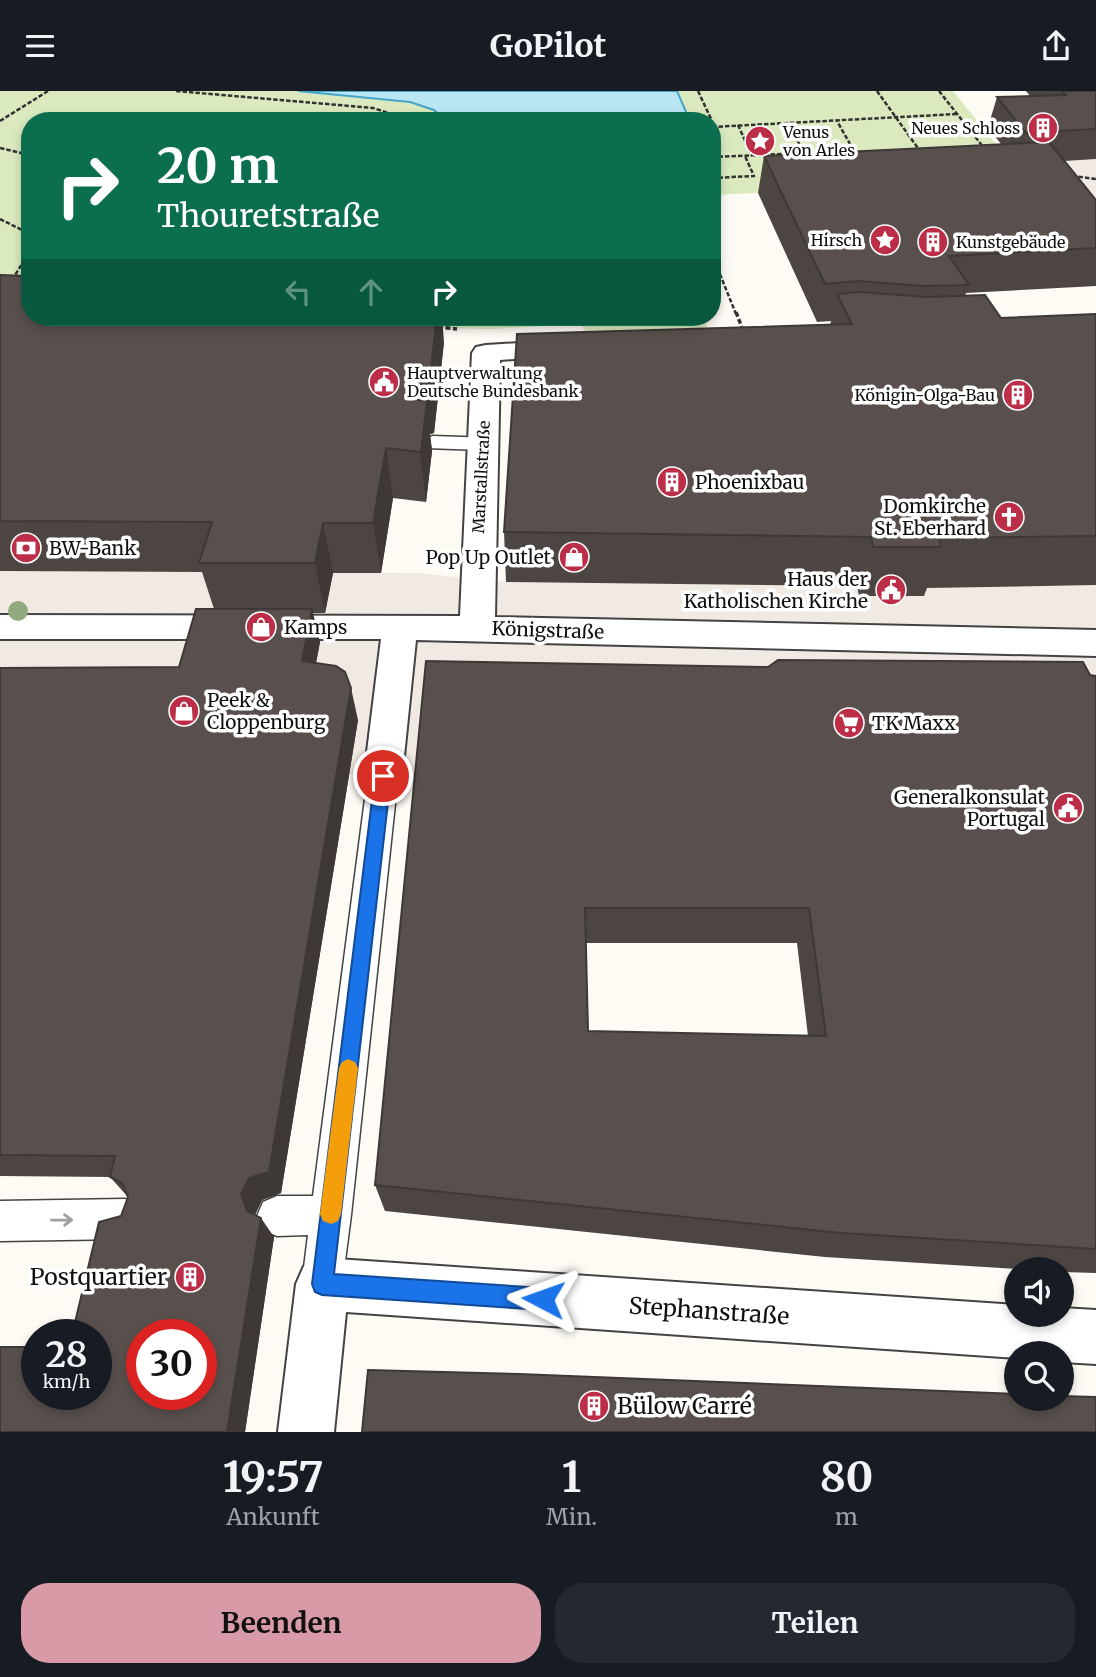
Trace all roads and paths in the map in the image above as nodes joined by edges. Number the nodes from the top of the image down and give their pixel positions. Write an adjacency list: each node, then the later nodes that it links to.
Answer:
1 (48, 91): 10 (path)
2 (176, 91): 6 (path)
3 (698, 91): 7 (path)
4 (877, 91): 9 (path)
5 (939, 91): 8 (path)
6 (385, 112)
7 (708, 112)
8 (957, 114): 9 (path); 18 (path)
9 (896, 118): 11 (path); 22 (path)
10 (0, 121)
11 (837, 121): 12 (path); 17 (path)
12 (788, 123): 14 (path); 17 (path)
13 (721, 124): 14 (path)
14 (738, 125): 20 (path)
15 (0, 148): 16 (path)
16 (21, 153)
17 (804, 153): 20 (path)
18 (988, 154)
19 (745, 156): 20 (path); 21 (path); 24 (path)
20 (752, 156)
21 (721, 157)
22 (924, 157)
23 (1072, 176): 25 (path)
24 (721, 178)
25 (1096, 179)
26 (0, 219): 27 (path)
27 (21, 230)
28 (21, 265): 30 (path)
29 (721, 277): 32 (path)
30 (19, 284)
31 (430, 327): 33 (path)
32 (747, 340)
33 (477, 342): 34 (street); 36 (street, Marstallstraße)
34 (596, 347)
35 (433, 443): 36 (lane)
36 (483, 443): 39 (street, Marstallstraße)
37 (0, 627): 38 (street, Königstraße)
38 (400, 627): 39 (street, Königstraße); 43 (street)
39 (477, 628): 41 (street, Königstraße)
40 (1096, 643): 41 (street, Königstraße)
41 (1056, 644): 42 (street)
42 (1072, 679)
43 (383, 776): 44 (lane)
44 (331, 1215): 45 (lane); 48 (lane)
45 (277, 1216)
46 (125, 1219): 47 (lane, one-way to 46)
47 (0, 1221)
48 (322, 1284): 49 (street, Stephanstraße); 50 (street)
49 (1096, 1337)
50 (306, 1432)

